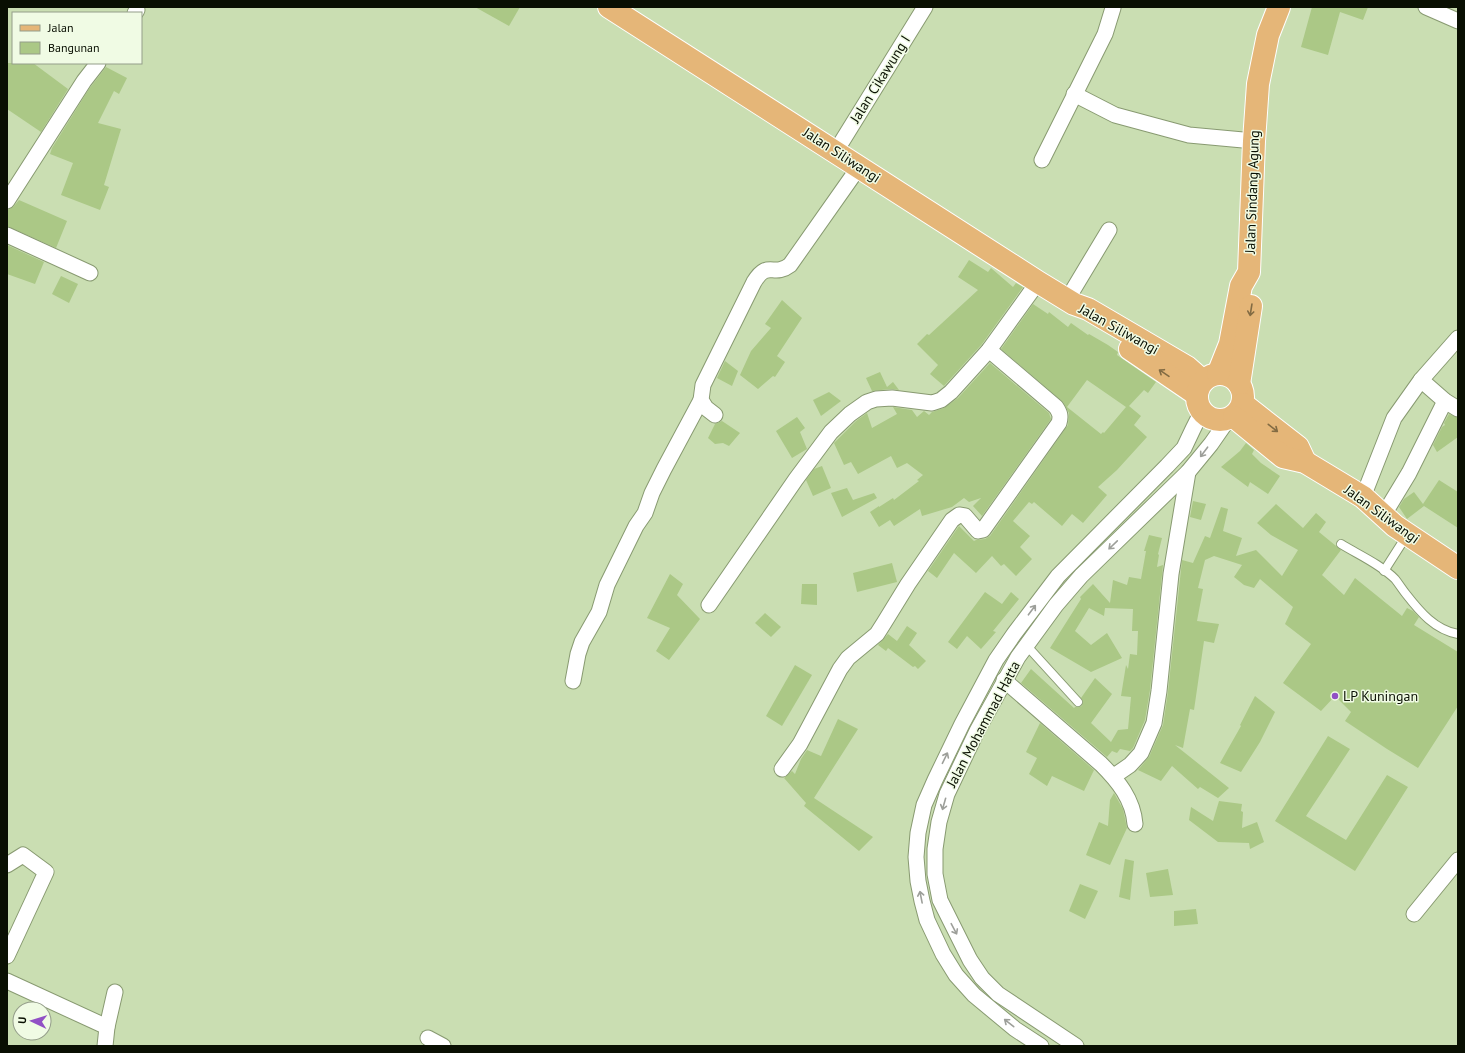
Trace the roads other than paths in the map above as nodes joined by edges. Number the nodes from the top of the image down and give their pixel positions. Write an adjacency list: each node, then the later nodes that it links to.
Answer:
1 (609, 7): 10 (main road, Jalan Siliwangi)
2 (925, 7): 10 (street, Jalan Cikawung I)
3 (1279, 7): 9 (main road, Jalan Sindang Agung)
4 (1426, 7): 6 (street)
5 (1114, 8): 8 (street)
6 (1458, 21)
7 (97, 64): 13 (street)
8 (1074, 94): 9 (street); 11 (street)
9 (1254, 140): 16 (main road, Jalan Sindang Agung)
10 (836, 151): 12 (main road, Jalan Siliwangi)
11 (1042, 160)
12 (859, 167): 18 (main road, Jalan Siliwangi); 24 (street)
13 (7, 202)
14 (1109, 230): 19 (street)
15 (7, 235): 17 (street)
16 (1249, 272): 23 (main road, Jalan Sindang Agung); 26 (main road, one-way to 26)
17 (90, 273)
18 (1038, 282): 19 (main road, Jalan Siliwangi); 21 (street)
19 (1070, 302): 23 (main road, Jalan Siliwangi)
20 (1458, 338): 22 (street)
21 (989, 350): 36 (street); 43 (street)
22 (1421, 380): 25 (street); 30 (street)
23 (1204, 389): 26 (main road); 26 (main road, Jalan Siliwangi); 37 (street, Jalan Mohammad Hatta, one-way to 23)
24 (701, 400): 28 (street); 41 (street)
25 (1445, 401): 27 (street); 31 (street)
26 (1236, 407): 29 (street, Jalan Mohammad Hatta, one-way to 29); 30 (main road, Jalan Siliwangi)
27 (1458, 409)
28 (715, 415)
29 (1188, 472): 39 (street, Jalan Mohammad Hatta, one-way to 39); 44 (street)
30 (1362, 497): 31 (main road, Jalan Siliwangi)
31 (1383, 516): 32 (main road, Jalan Siliwangi)
32 (1408, 534): 34 (main road, Jalan Siliwangi); 35 (lane)
33 (1341, 544): 35 (lane)
34 (1458, 568)
35 (1384, 571): 38 (lane)
36 (709, 605)
37 (1014, 634): 39 (street); 56 (street, Jalan Mohammad Hatta, one-way to 37)
38 (1458, 634)
39 (1027, 646): 40 (street, Jalan Mohammad Hatta); 42 (lane)
40 (1004, 680): 44 (street); 57 (street, Jalan Mohammad Hatta, one-way to 57)
41 (573, 681)
42 (1078, 702)
43 (782, 769)
44 (1114, 776): 45 (street)
45 (1135, 824)
46 (1458, 860): 48 (street)
47 (7, 864): 49 (street)
48 (1414, 914)
49 (7, 956)
50 (7, 981): 52 (street)
51 (115, 992): 52 (street)
52 (107, 1027): 54 (street)
53 (428, 1038): 55 (street)
54 (105, 1046)
55 (443, 1046)
56 (1040, 1046)
57 (1076, 1046)

